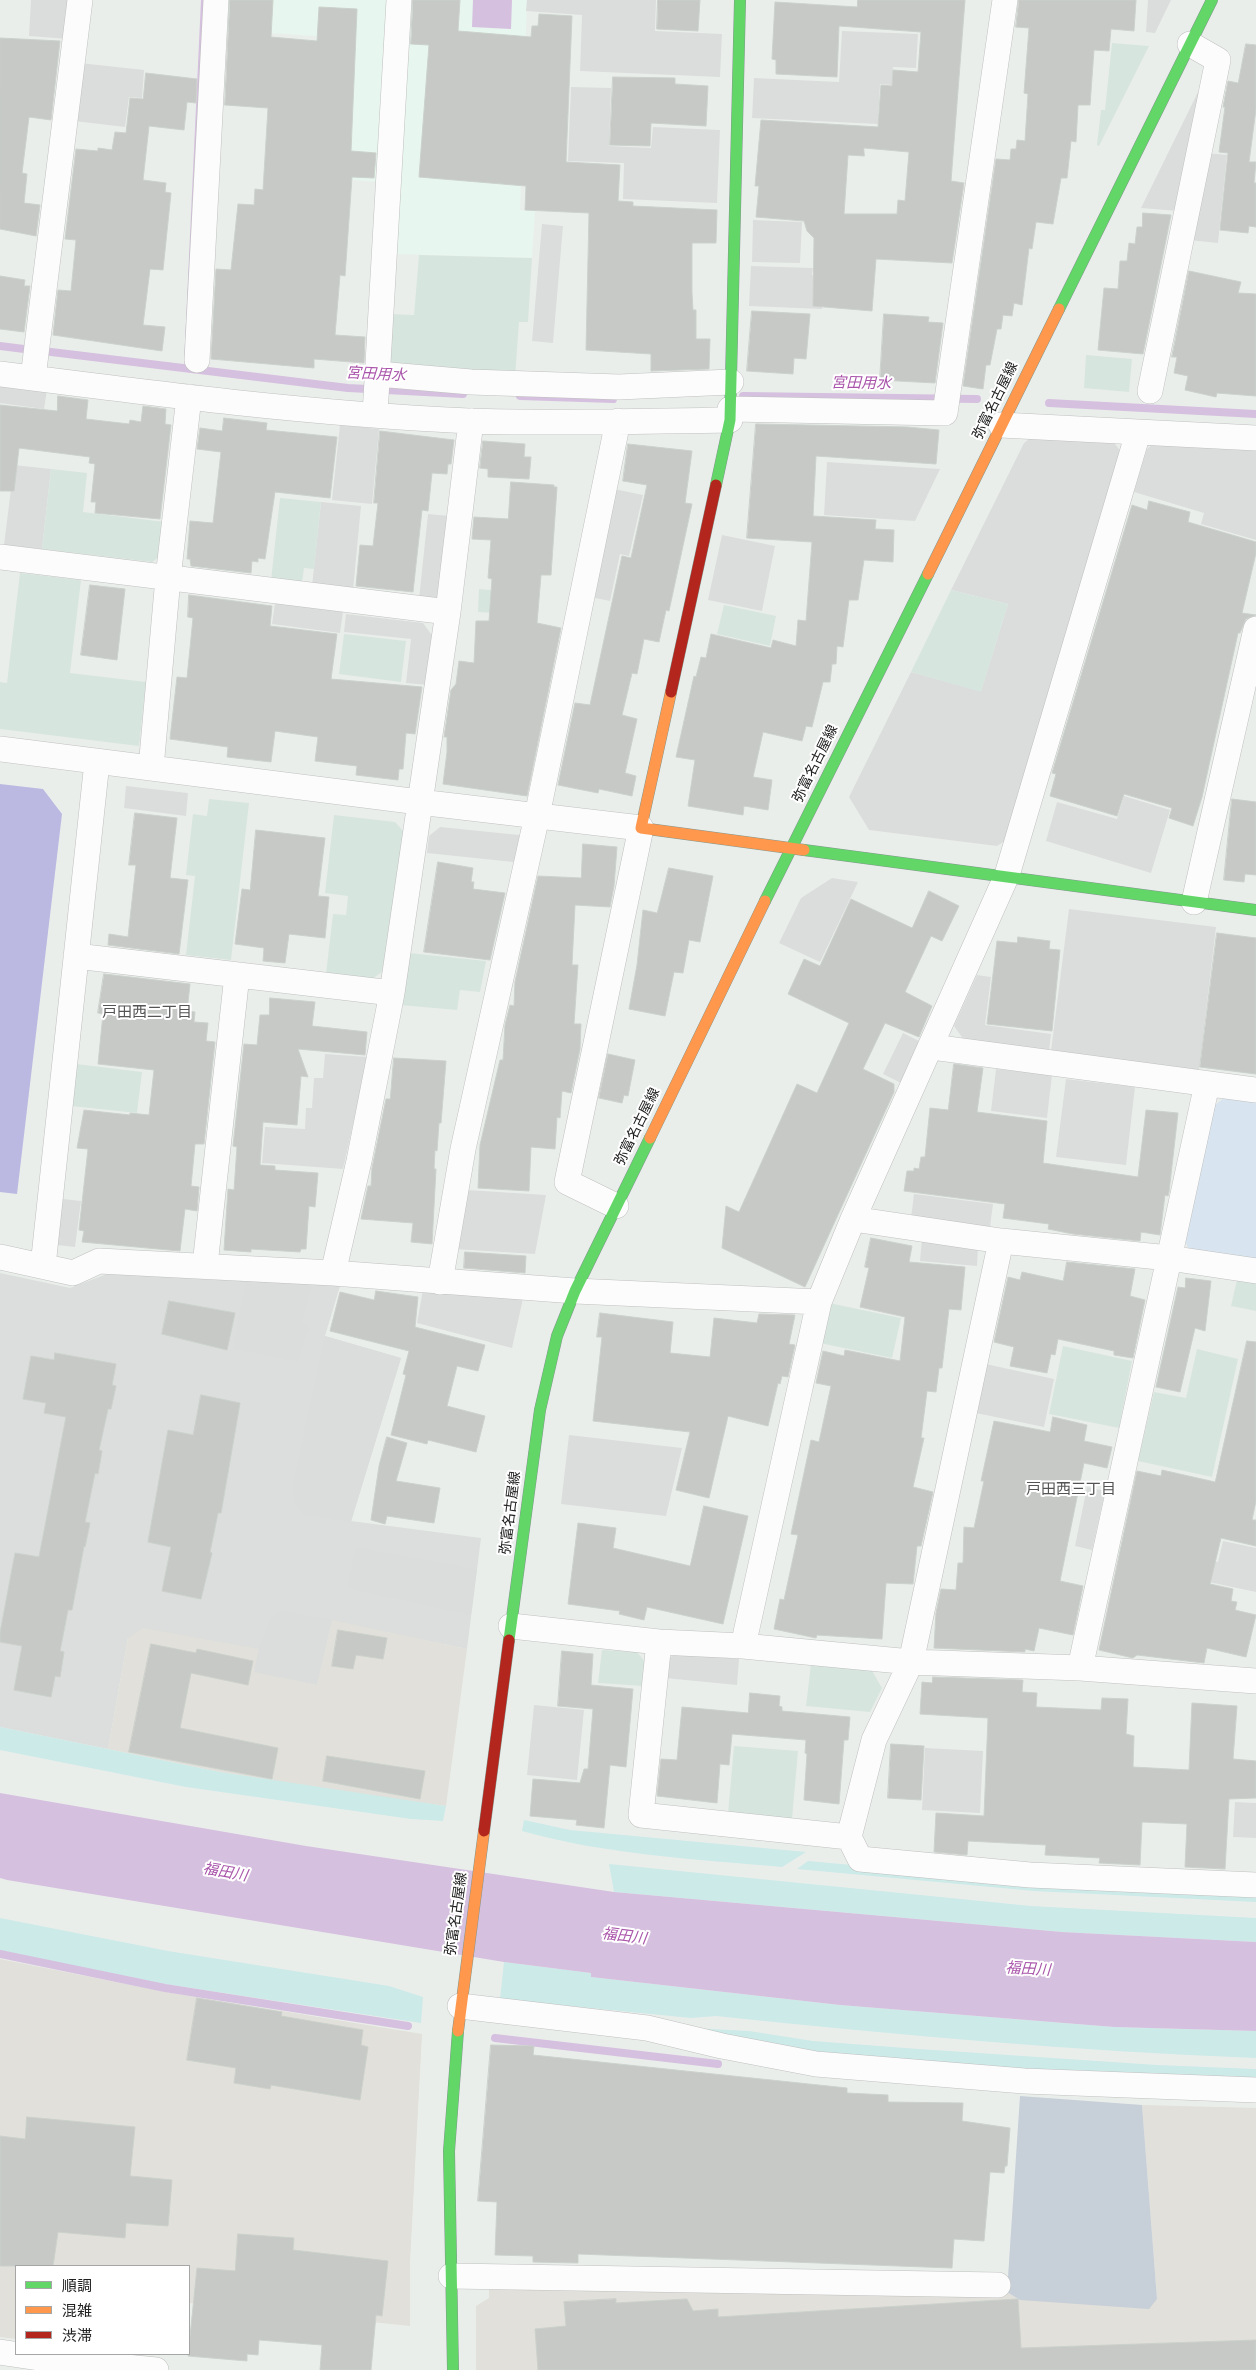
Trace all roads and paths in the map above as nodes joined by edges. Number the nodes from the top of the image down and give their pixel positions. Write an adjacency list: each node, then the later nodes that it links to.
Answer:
1 (80, 0): 10 (street)
2 (216, 0): 8 (street)
3 (399, 0): 12 (street)
4 (740, 0): 11 (main road)
5 (1005, 0): 15 (street)
6 (1212, 0): 7 (main road, 弥富名古屋線)
7 (1190, 44): 13 (street); 18 (main road, 弥富名古屋線)
8 (197, 360)
9 (0, 374): 10 (street)
10 (33, 378): 14 (street)
11 (731, 382): 12 (street); 15 (main road)
12 (377, 391): 14 (street); 16 (street)
13 (1150, 391)
14 (189, 397): 22 (street)
15 (730, 414): 17 (street); 30 (main road)
16 (471, 421): 17 (street); 23 (street)
17 (618, 421): 29 (street)
18 (1001, 425): 19 (street); 31 (main road, 弥富名古屋線)
19 (1138, 433): 20 (street); 32 (street)
20 (1256, 438)
21 (0, 557): 22 (street)
22 (168, 578): 23 (street); 27 (street)
23 (448, 612): 28 (street)
24 (1256, 629): 33 (street)
25 (0, 749): 26 (street)
26 (97, 762): 27 (street); 35 (street)
27 (151, 768): 28 (street)
28 (419, 802): 29 (street); 37 (street)
29 (536, 816): 30 (street); 50 (street)
30 (641, 828): 31 (main road); 41 (street)
31 (792, 847): 32 (main road); 41 (main road, 弥富名古屋線)
32 (1007, 875): 33 (main road); 38 (street)
33 (1194, 902): 34 (main road)
34 (1256, 910)
35 (76, 956): 36 (street); 47 (street)
36 (237, 975): 37 (street); 46 (street)
37 (392, 994): 49 (street)
38 (932, 1047): 39 (street); 42 (street)
39 (1207, 1084): 40 (street); 45 (street)
40 (1256, 1090)
41 (616, 1206): 51 (main road, 弥富名古屋線)
42 (853, 1219): 43 (street); 52 (street)
43 (1001, 1241): 45 (street); 56 (street)
44 (0, 1257): 47 (street)
45 (1169, 1258): 48 (street); 57 (street)
46 (205, 1265): 47 (street); 49 (street)
47 (43, 1266)
48 (1256, 1271)
49 (333, 1273): 50 (street)
50 (440, 1282): 51 (street)
51 (575, 1291): 52 (street); 53 (main road, 弥富名古屋線)
52 (819, 1302): 55 (street)
53 (511, 1626): 54 (street); 61 (main road, 弥富名古屋線)
54 (658, 1642): 55 (street); 59 (street)
55 (743, 1646): 56 (street)
56 (911, 1662): 57 (street); 59 (street)
57 (1080, 1668): 58 (street)
58 (1256, 1681)
59 (849, 1837): 60 (street)
60 (1256, 1885)
61 (460, 2006): 62 (street); 63 (main road, 弥富名古屋線)
62 (1256, 2090)
63 (451, 2276): 64 (street); 69 (main road, 弥富名古屋線)
64 (998, 2285)
65 (0, 2352): 66 (street)
66 (15, 2354)
67 (20, 2355): 68 (street)
68 (156, 2370)
69 (453, 2370)

